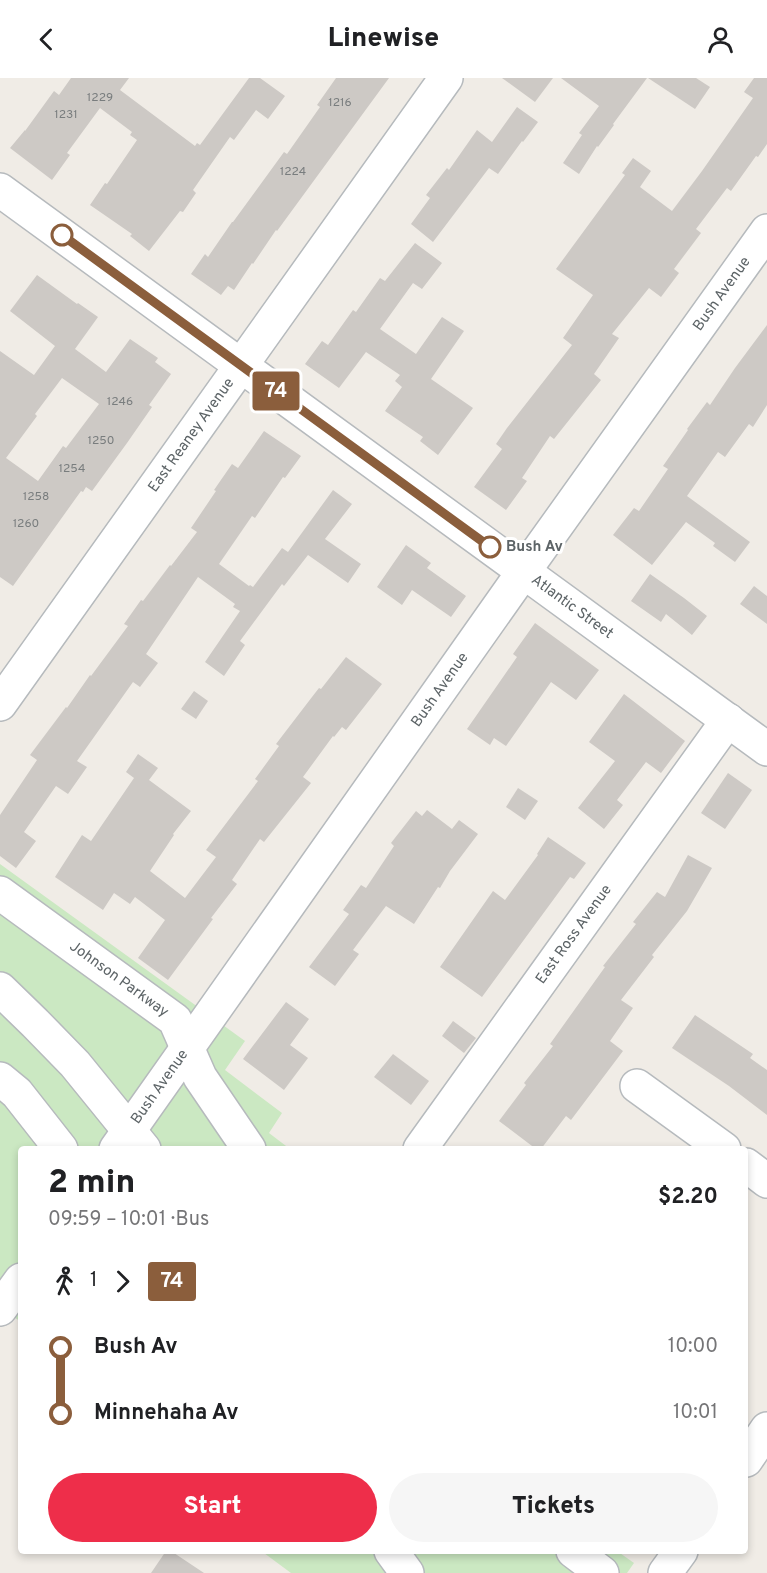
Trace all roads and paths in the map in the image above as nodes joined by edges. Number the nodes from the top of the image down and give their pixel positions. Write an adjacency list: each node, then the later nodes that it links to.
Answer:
1 (446, 78): 4 (street, East Reaney Avenue)
2 (0, 189): 4 (street, Atlantic Street)
3 (767, 231): 5 (street, Bush Avenue)
4 (241, 365): 5 (street, Atlantic Street); 6 (street, East Reaney Avenue)
5 (524, 571): 7 (street, Atlantic Street); 11 (street, Bush Avenue)
6 (0, 704)
7 (728, 720): 8 (street, Atlantic Street); 17 (street, East Ross Avenue)
8 (767, 749)
9 (0, 893): 11 (street, Johnson Parkway)
10 (0, 989): 14 (street)
11 (187, 1049): 14 (street, Bush Avenue); 16 (street, Johnson Parkway)
12 (0, 1079): 15 (street)
13 (637, 1086): 18 (street)
14 (130, 1143)
15 (59, 1146)
16 (247, 1146)
17 (422, 1146)
18 (720, 1146)
19 (748, 1167): 20 (street)
20 (767, 1181)
21 (18, 1284): 22 (street)
22 (0, 1310)
23 (767, 1429): 24 (street)
24 (748, 1457)
25 (393, 1554): 28 (street)
26 (577, 1554): 29 (street)
27 (679, 1554): 30 (street)
28 (407, 1573)
29 (602, 1573)
30 (665, 1573)

